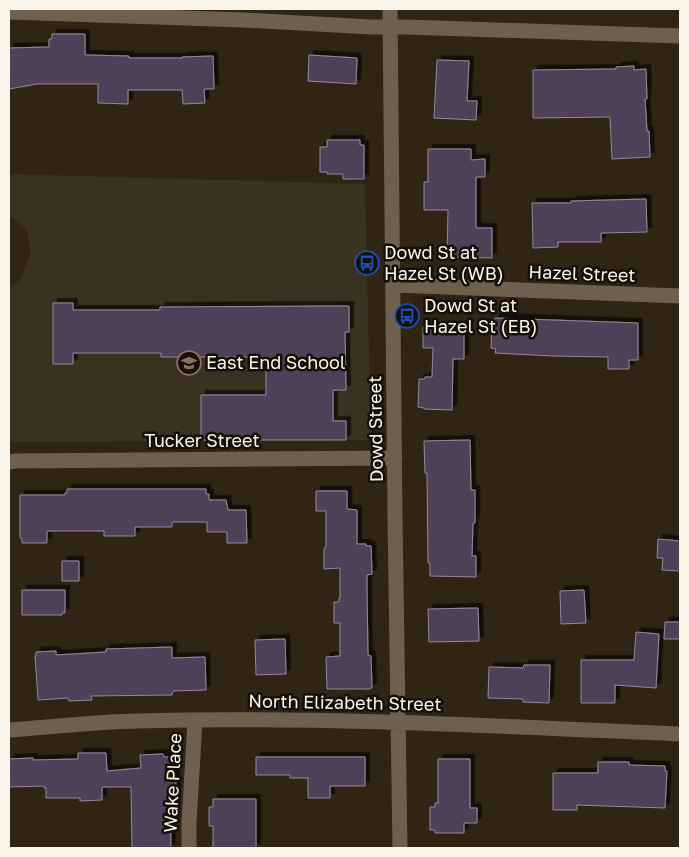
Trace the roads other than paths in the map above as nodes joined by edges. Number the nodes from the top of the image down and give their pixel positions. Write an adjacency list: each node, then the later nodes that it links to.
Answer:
1 (390, 9): 4 (street, Dowd Street)
2 (9, 12): 3 (street)
3 (244, 14): 4 (street)
4 (389, 26): 5 (street); 6 (street, Dowd Street)
5 (680, 36)
6 (393, 285): 7 (street, Hazel Street); 8 (street, Dowd Street)
7 (680, 296)
8 (395, 458): 9 (street, Tucker Street); 11 (street, Dowd Street)
9 (9, 462)
10 (195, 720): 11 (street, North Elizabeth Street); 12 (street, North Elizabeth Street); 14 (street, Wake Place)
11 (399, 722): 13 (street, North Elizabeth Street); 15 (street, Dowd Street)
12 (9, 730)
13 (680, 734)
14 (189, 848)
15 (400, 848)

